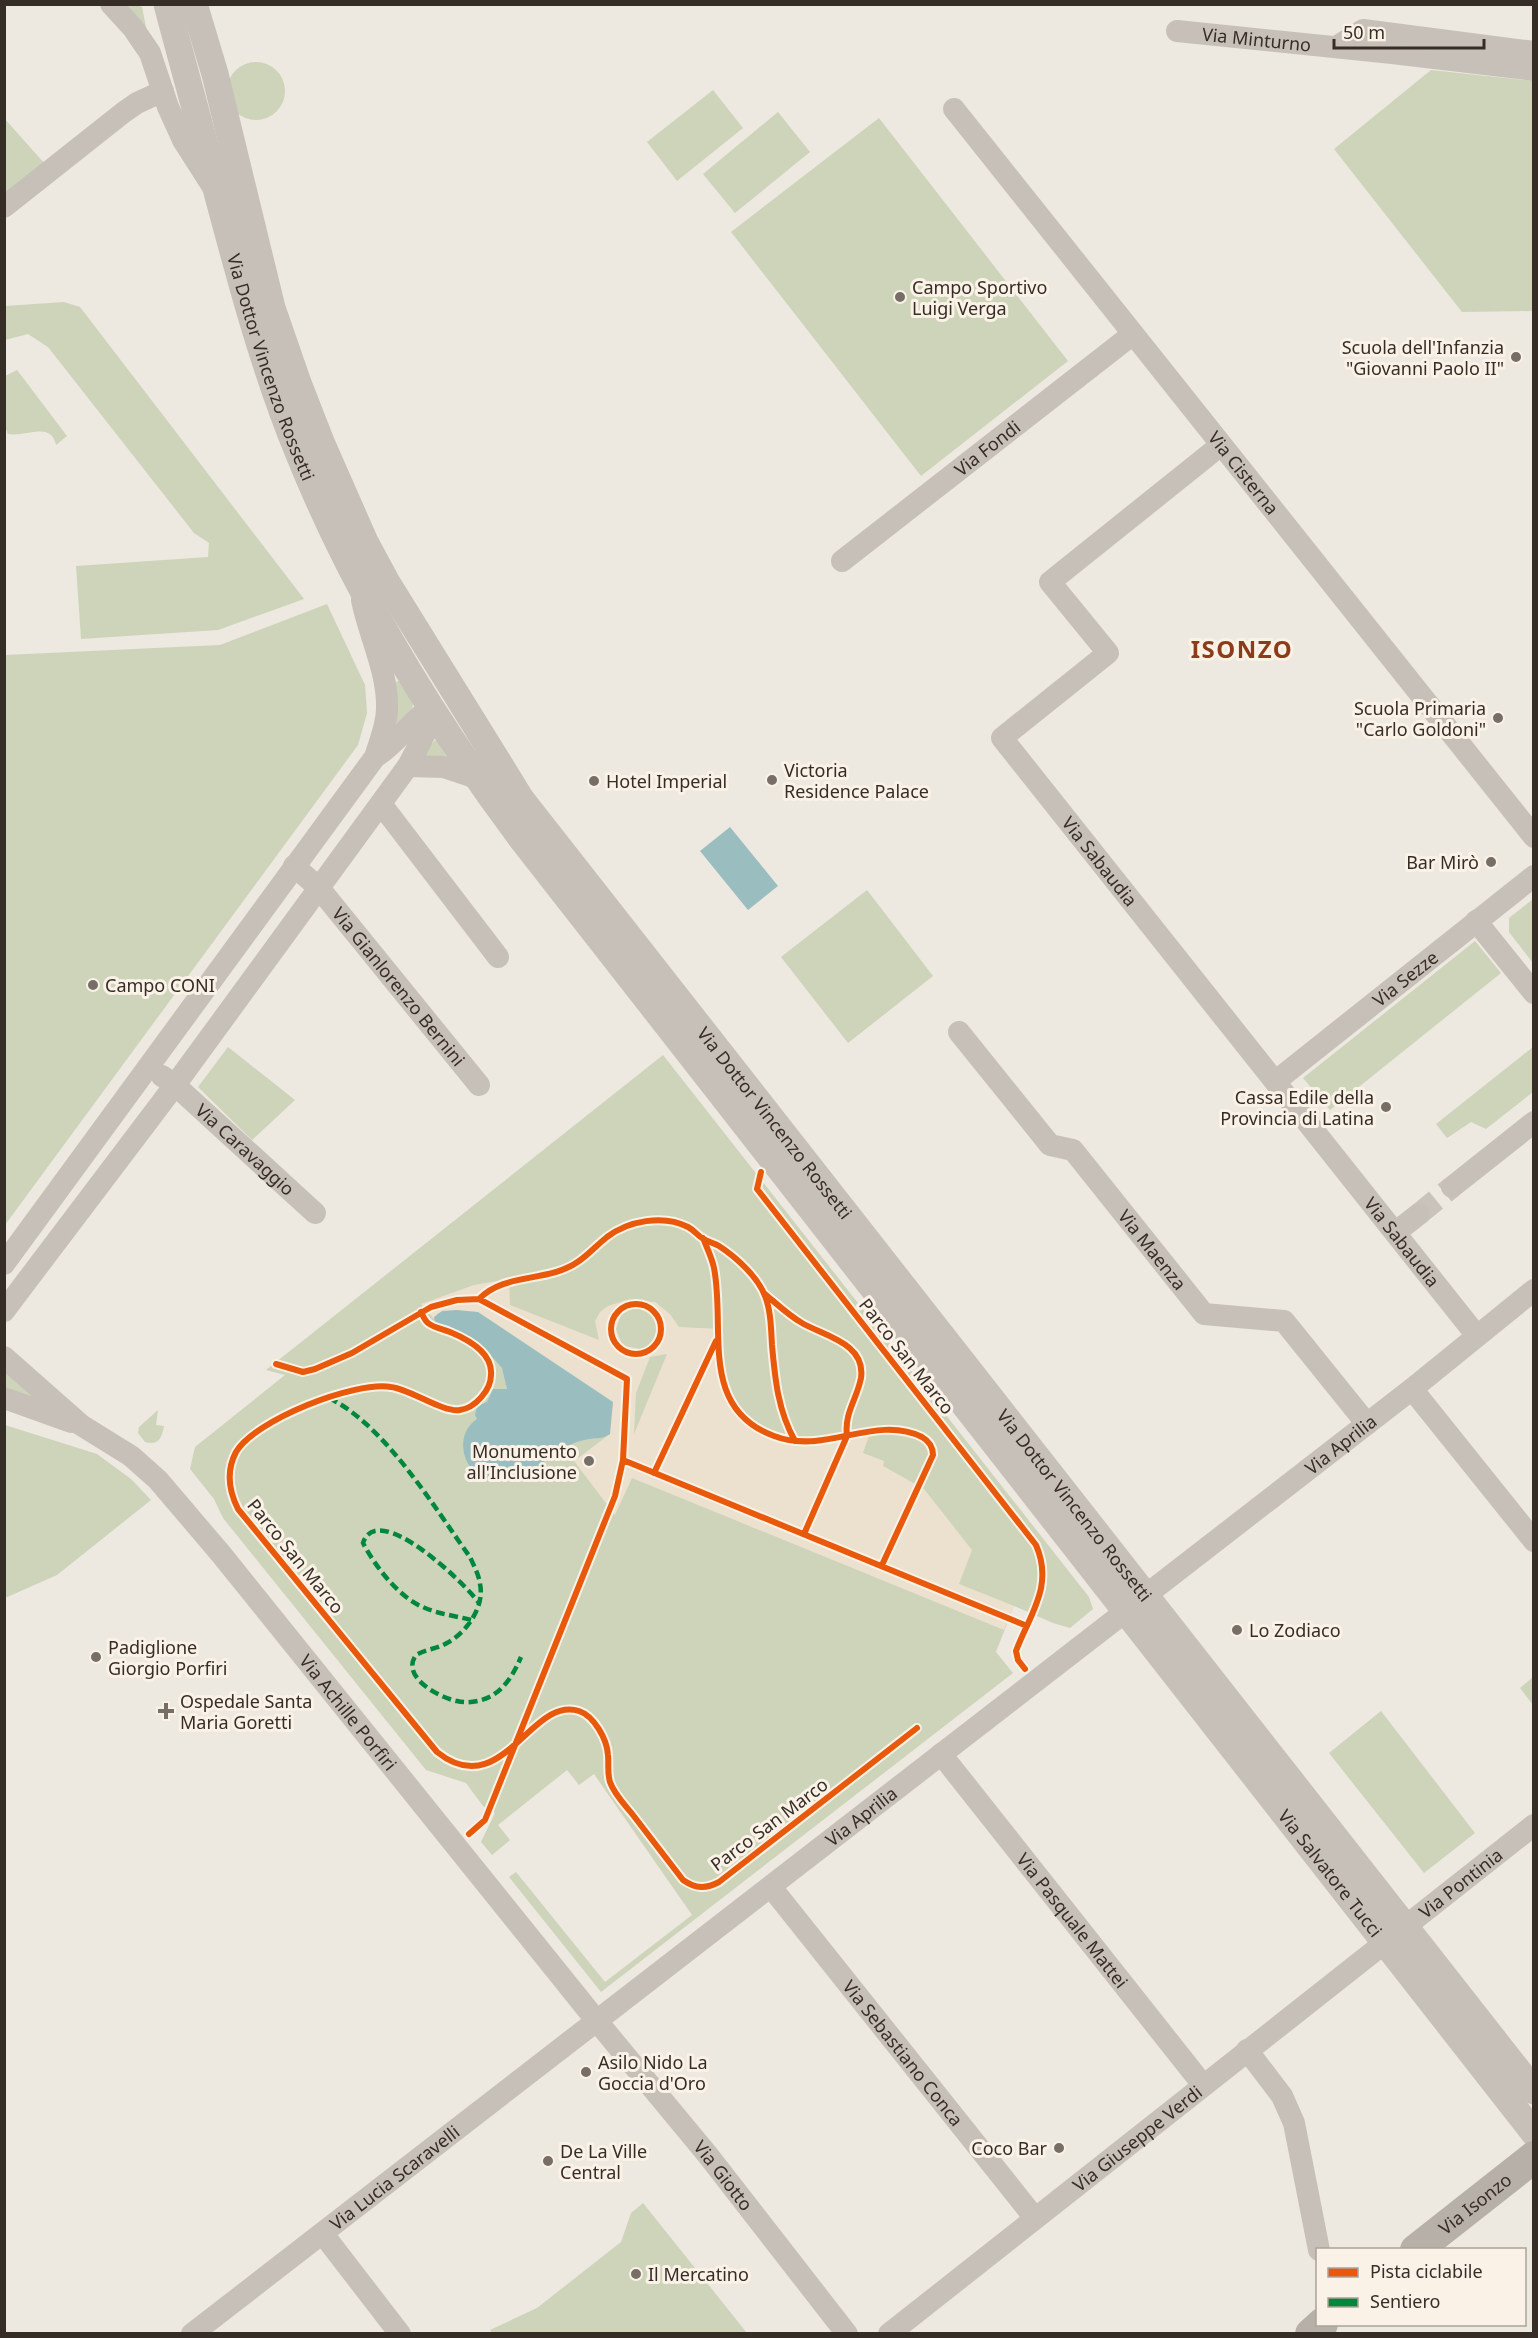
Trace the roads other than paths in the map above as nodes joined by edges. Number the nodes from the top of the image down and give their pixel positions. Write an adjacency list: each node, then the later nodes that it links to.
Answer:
1 (111, 4): 8 (street)
2 (167, 4): 10 (street, Via Dottor Vincenzo Rossetti)
3 (194, 4): 16 (street, Via Dottor Vincenzo Rossetti)
4 (1177, 31): 5 (street, Via Minturno)
5 (1336, 47): 6 (street, Via Minturno); 7 (street, Via Minturno)
6 (1533, 52)
7 (1533, 70)
8 (163, 91): 10 (street); 11 (street)
9 (954, 109): 12 (street, Via Cisterna)
10 (218, 194): 15 (street, Via Dottor Vincenzo Rossetti)
11 (4, 207)
12 (1133, 334): 13 (street, Via Cisterna); 14 (street, Via Fondi)
13 (1221, 445): 21 (street, Via Cisterna); 30 (street, Via Sabaudia)
14 (842, 561)
15 (359, 585): 16 (street, Via Dottor Vincenzo Rossetti); 17 (street)
16 (442, 697): 17 (street); 18 (street); 19 (street, Via Dottor Vincenzo Rossetti); 48 (street, Via Dottor Vincenzo Rossetti)
17 (375, 757): 22 (street)
18 (408, 766): 19 (street); 20 (street)
19 (480, 779): 48 (street, Via Dottor Vincenzo Rossetti)
20 (381, 804): 24 (street); 26 (street)
21 (1533, 837)
22 (294, 866): 24 (street, Via Gianlorenzo Bernini); 29 (street)
23 (1533, 876): 25 (street, Via Sezze)
24 (320, 888): 31 (street); 32 (street, Via Gianlorenzo Bernini)
25 (1476, 921): 27 (street); 30 (street, Via Sezze)
26 (498, 957)
27 (1533, 993)
28 (959, 1032): 46 (street, Via Maenza)
29 (148, 1068): 31 (street, Via Caravaggio); 38 (street)
30 (1276, 1081): 37 (street, Via Sabaudia)
31 (175, 1085): 35 (street, Via Caravaggio); 40 (street)
32 (479, 1085)
33 (1533, 1122): 34 (street)
34 (1452, 1187)
35 (315, 1214)
36 (1419, 1214): 37 (street)
37 (1396, 1232): 41 (street, Via Sabaudia)
38 (4, 1264)
39 (1533, 1290): 41 (street, Via Aprilia)
40 (4, 1311)
41 (1478, 1336): 43 (street, Via Aprilia)
42 (4, 1357): 45 (street, Via Achille Porfiri)
43 (1412, 1389): 46 (street, Via Aprilia); 47 (street)
44 (4, 1398): 45 (street, Via Achille Porfiri)
45 (81, 1425): 53 (street, Via Achille Porfiri)
46 (1367, 1425): 48 (street, Via Aprilia)
47 (1533, 1541)
48 (1136, 1604): 49 (street, Via Aprilia); 52 (street, Via Salvatore Tucci)
49 (941, 1754): 51 (street, Via Aprilia); 55 (street, Via Pasquale Mattei)
50 (1533, 1825): 52 (street, Via Pontinia)
51 (771, 1887): 53 (street, Via Aprilia); 59 (street, Via Sebastiano Conca)
52 (1394, 1933): 54 (street, Via Giuseppe Verdi); 56 (street, Via Salvatore Tucci); 57 (street, Via Salvatore Tucci)
53 (596, 2020): 60 (street, Via Lucia Scaravelli); 65 (street, Via Giotto)
54 (1247, 2050): 55 (street, Via Giuseppe Verdi); 61 (street)
55 (1203, 2085): 59 (street, Via Giuseppe Verdi)
56 (1533, 2091)
57 (1533, 2133)
58 (1533, 2157): 62 (main road, Via Isonzo)
59 (1034, 2217): 66 (street, Via Giuseppe Verdi)
60 (323, 2234): 63 (street, Via Lucia Scaravelli); 64 (street)
61 (1319, 2248)
62 (1419, 2248)
63 (192, 2334)
64 (400, 2334)
65 (847, 2334)
66 (889, 2334)

